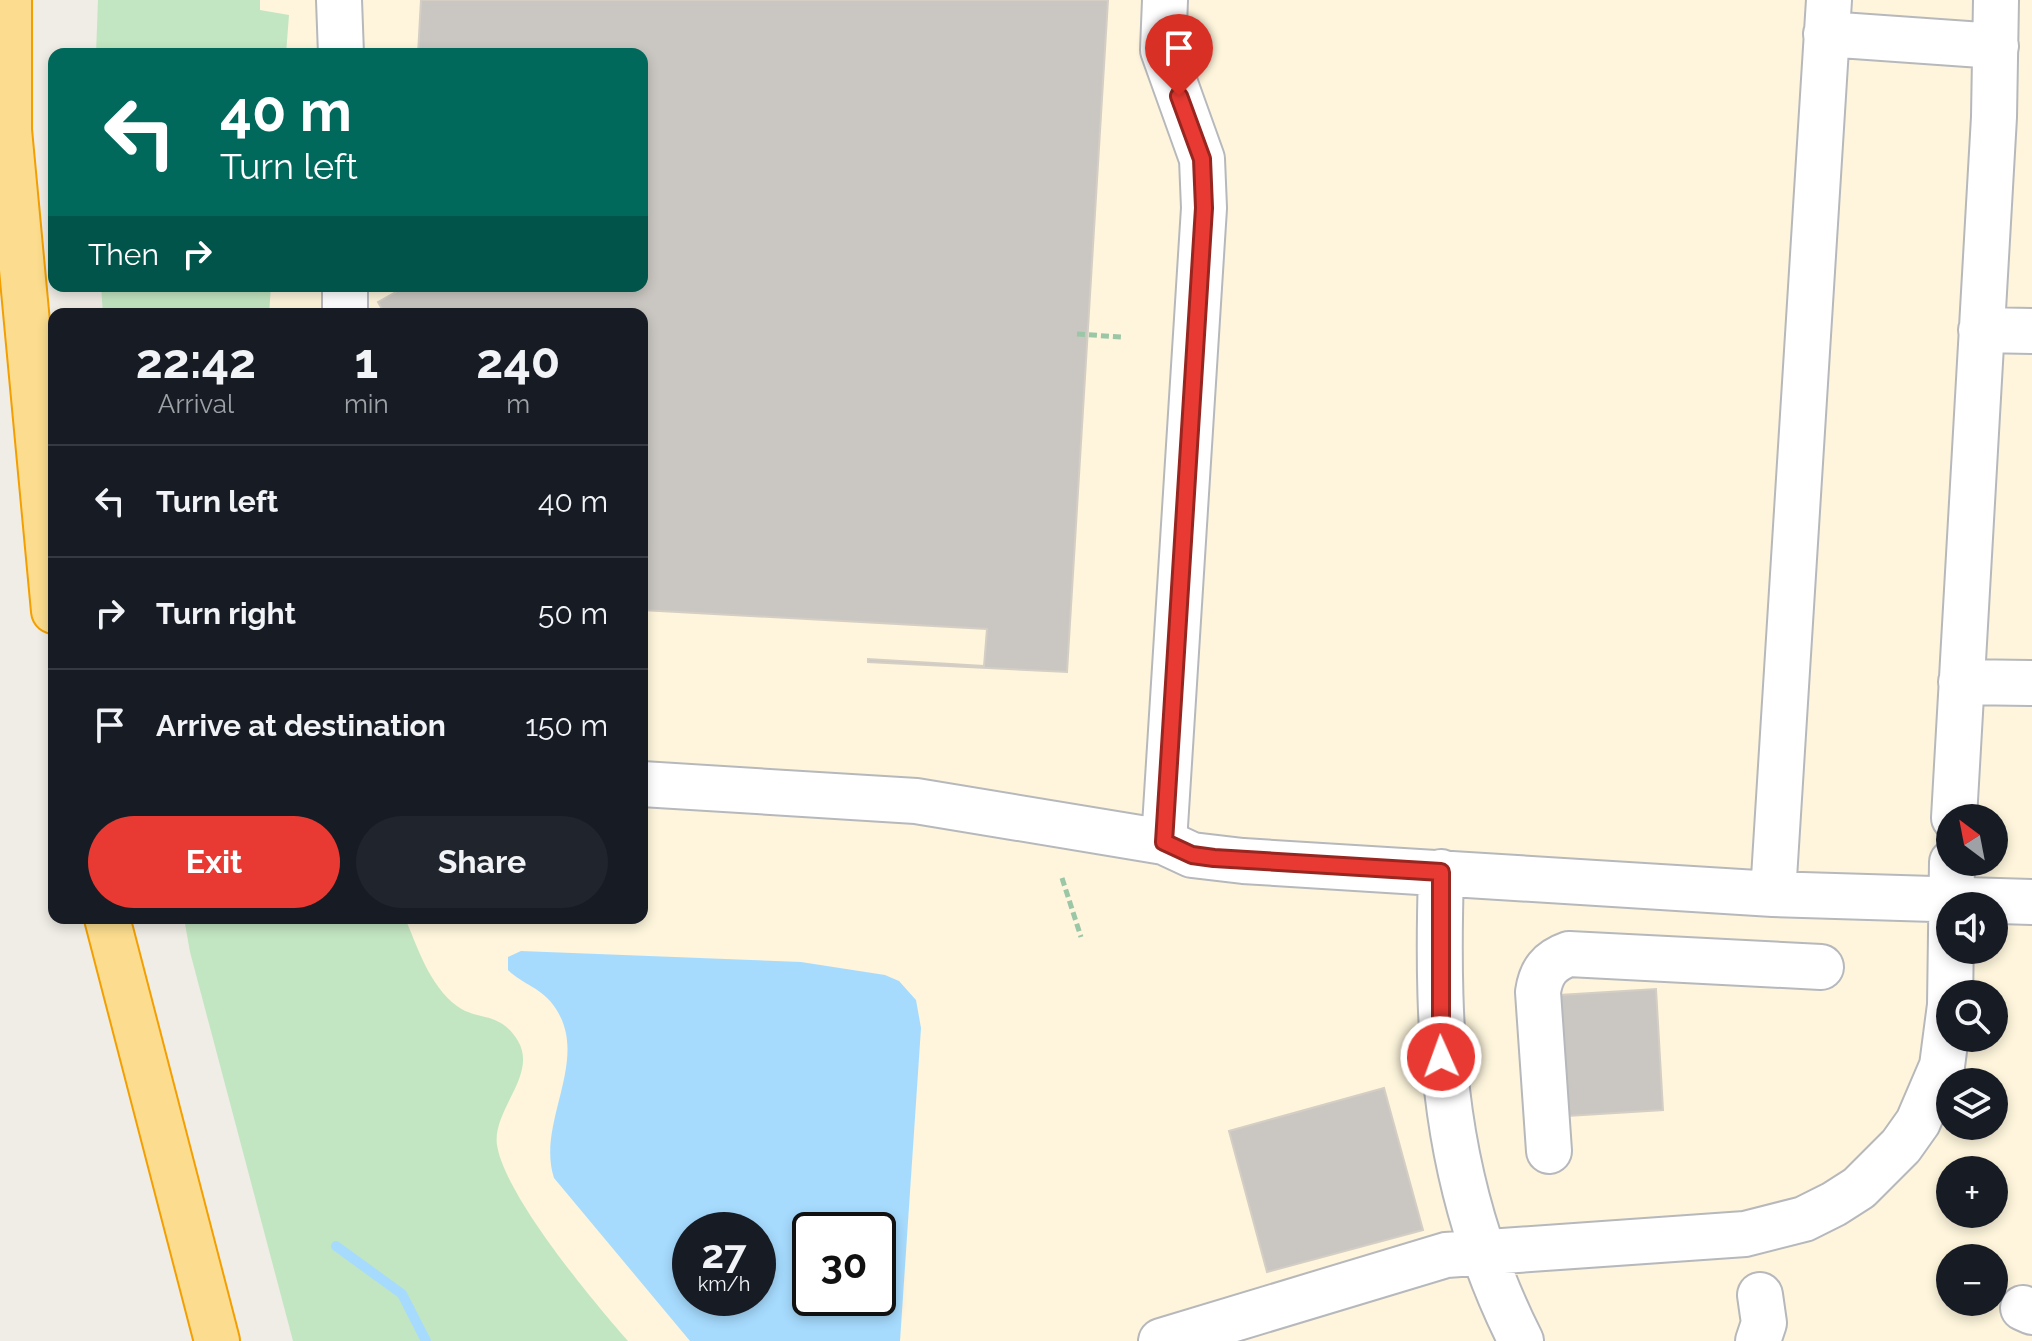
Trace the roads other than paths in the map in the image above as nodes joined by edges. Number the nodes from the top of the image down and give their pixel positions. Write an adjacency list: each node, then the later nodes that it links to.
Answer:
1 (9, 0): 10 (highway)
2 (339, 0): 7 (street)
3 (1165, 0): 15 (street)
4 (1996, 0): 6 (street)
5 (1828, 17): 6 (street); 18 (street)
6 (1996, 46): 8 (street)
7 (341, 48)
8 (1981, 330): 9 (street); 11 (street)
9 (2032, 331)
10 (48, 547)
11 (1961, 682): 12 (street); 14 (street)
12 (2030, 683)
13 (648, 784): 15 (street)
14 (1955, 804)
15 (1164, 842): 16 (street)
16 (1441, 872): 18 (street); 23 (street)
17 (1951, 881): 18 (street); 19 (street); 23 (street)
18 (1773, 894)
19 (2032, 902)
20 (109, 924): 25 (highway)
21 (1821, 967): 22 (street)
22 (1549, 1151)
23 (1484, 1251): 26 (street); 27 (street)
24 (1760, 1295): 28 (street)
25 (217, 1341)
26 (1161, 1341)
27 (1521, 1341)
28 (1758, 1341)

